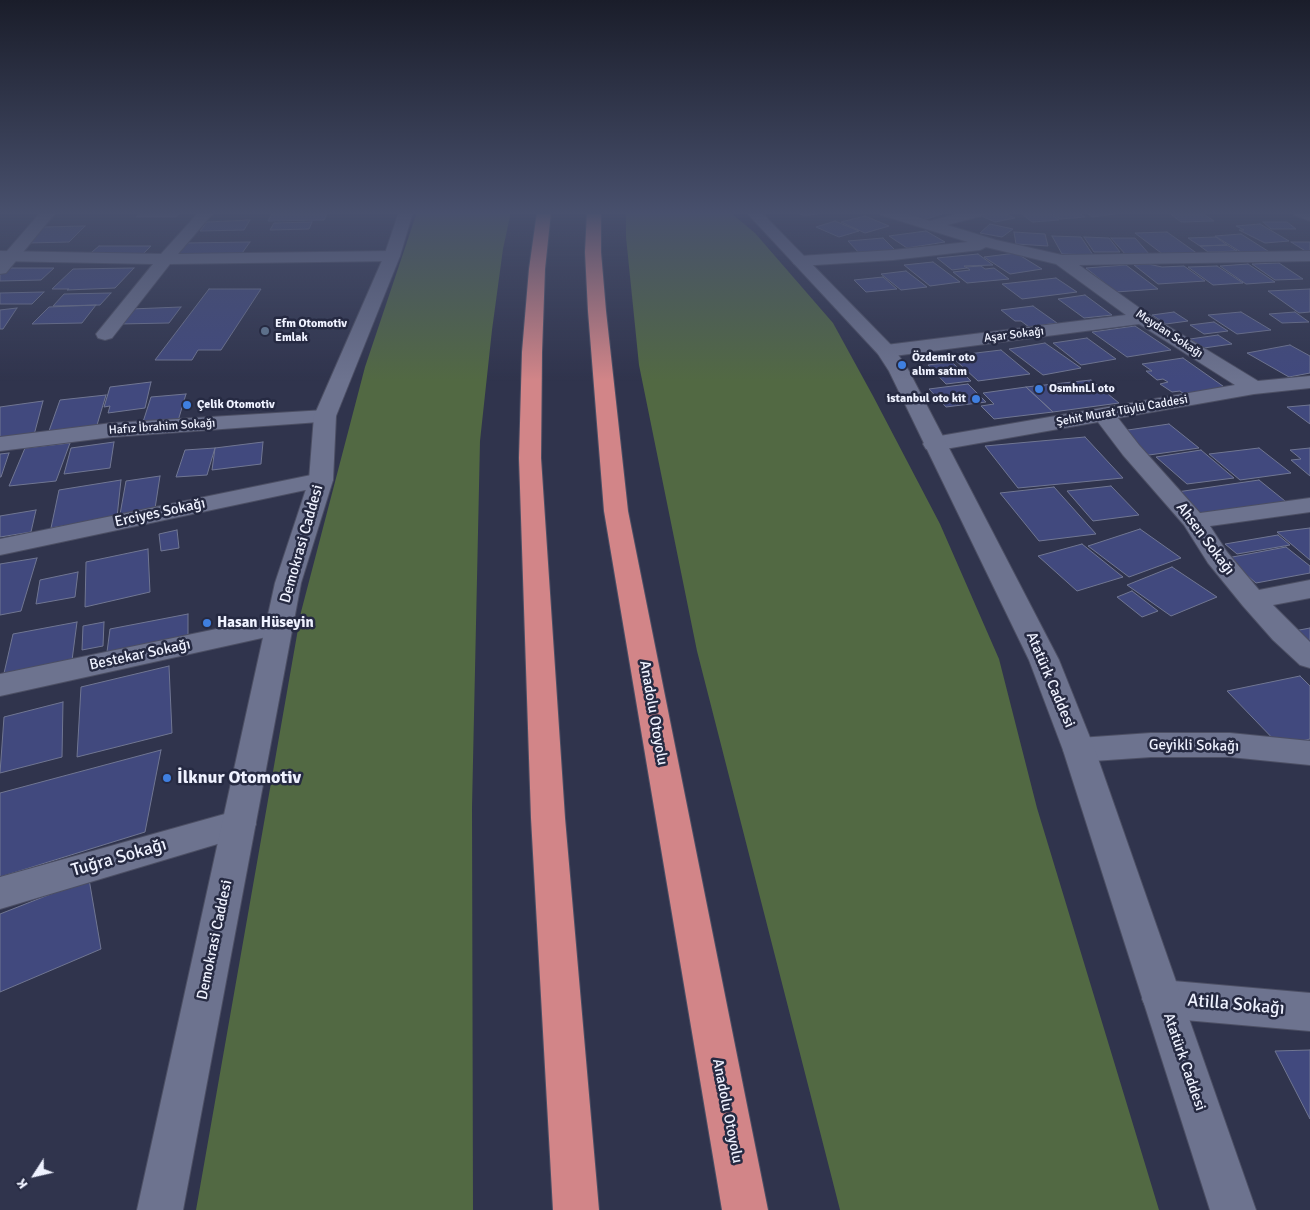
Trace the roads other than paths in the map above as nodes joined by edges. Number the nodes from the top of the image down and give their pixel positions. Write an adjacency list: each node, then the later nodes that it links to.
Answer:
1 (157, 268): 8 (street)
2 (387, 268): 13 (street, Demokrasi Caddesi)
3 (537, 268): 32 (highway)
4 (594, 268): 33 (highway, Anadolu Otoyolu)
5 (807, 268): 9 (street, Atatürk Caddesi)
6 (1074, 268): 7 (street, Meydan Sokağı)
7 (1142, 318): 9 (street, Aşar Sokağı); 11 (street, Meydan Sokağı)
8 (105, 334)
9 (886, 351): 15 (street, Atatürk Caddesi)
10 (1310, 382): 11 (street, Şehit Murat Tüylü Caddesi)
11 (1254, 388): 12 (street, Şehit Murat Tüylü Caddesi)
12 (1104, 414): 15 (street, Şehit Murat Tüylü Caddesi); 18 (street, Ahsen Sokağı)
13 (325, 416): 14 (street, Hafız İbrahim Sokağı); 16 (street, Demokrasi Caddesi)
14 (0, 444)
15 (934, 444): 25 (street, Atatürk Caddesi)
16 (321, 480): 19 (street, Erciyes Sokağı); 22 (street, Demokrasi Caddesi)
17 (1310, 505): 18 (street)
18 (1194, 521): 21 (street, Ahsen Sokağı)
19 (0, 547)
20 (1310, 589): 21 (street)
21 (1253, 600): 23 (street, Ahsen Sokağı)
22 (279, 625): 24 (street, Bestekar Sokağı); 27 (street, Demokrasi Caddesi)
23 (1310, 658)
24 (0, 685)
25 (1079, 750): 26 (street, Geyikli Sokağı); 29 (street, Atatürk Caddesi)
26 (1310, 753)
27 (239, 824): 28 (street, Tuğra Sokağı); 31 (street, Demokrasi Caddesi)
28 (0, 893)
29 (1162, 998): 30 (street, Atilla Sokağı); 34 (street, Atatürk Caddesi)
30 (1310, 1012)
31 (160, 1210)
32 (576, 1210)
33 (745, 1210)
34 (1233, 1210)

